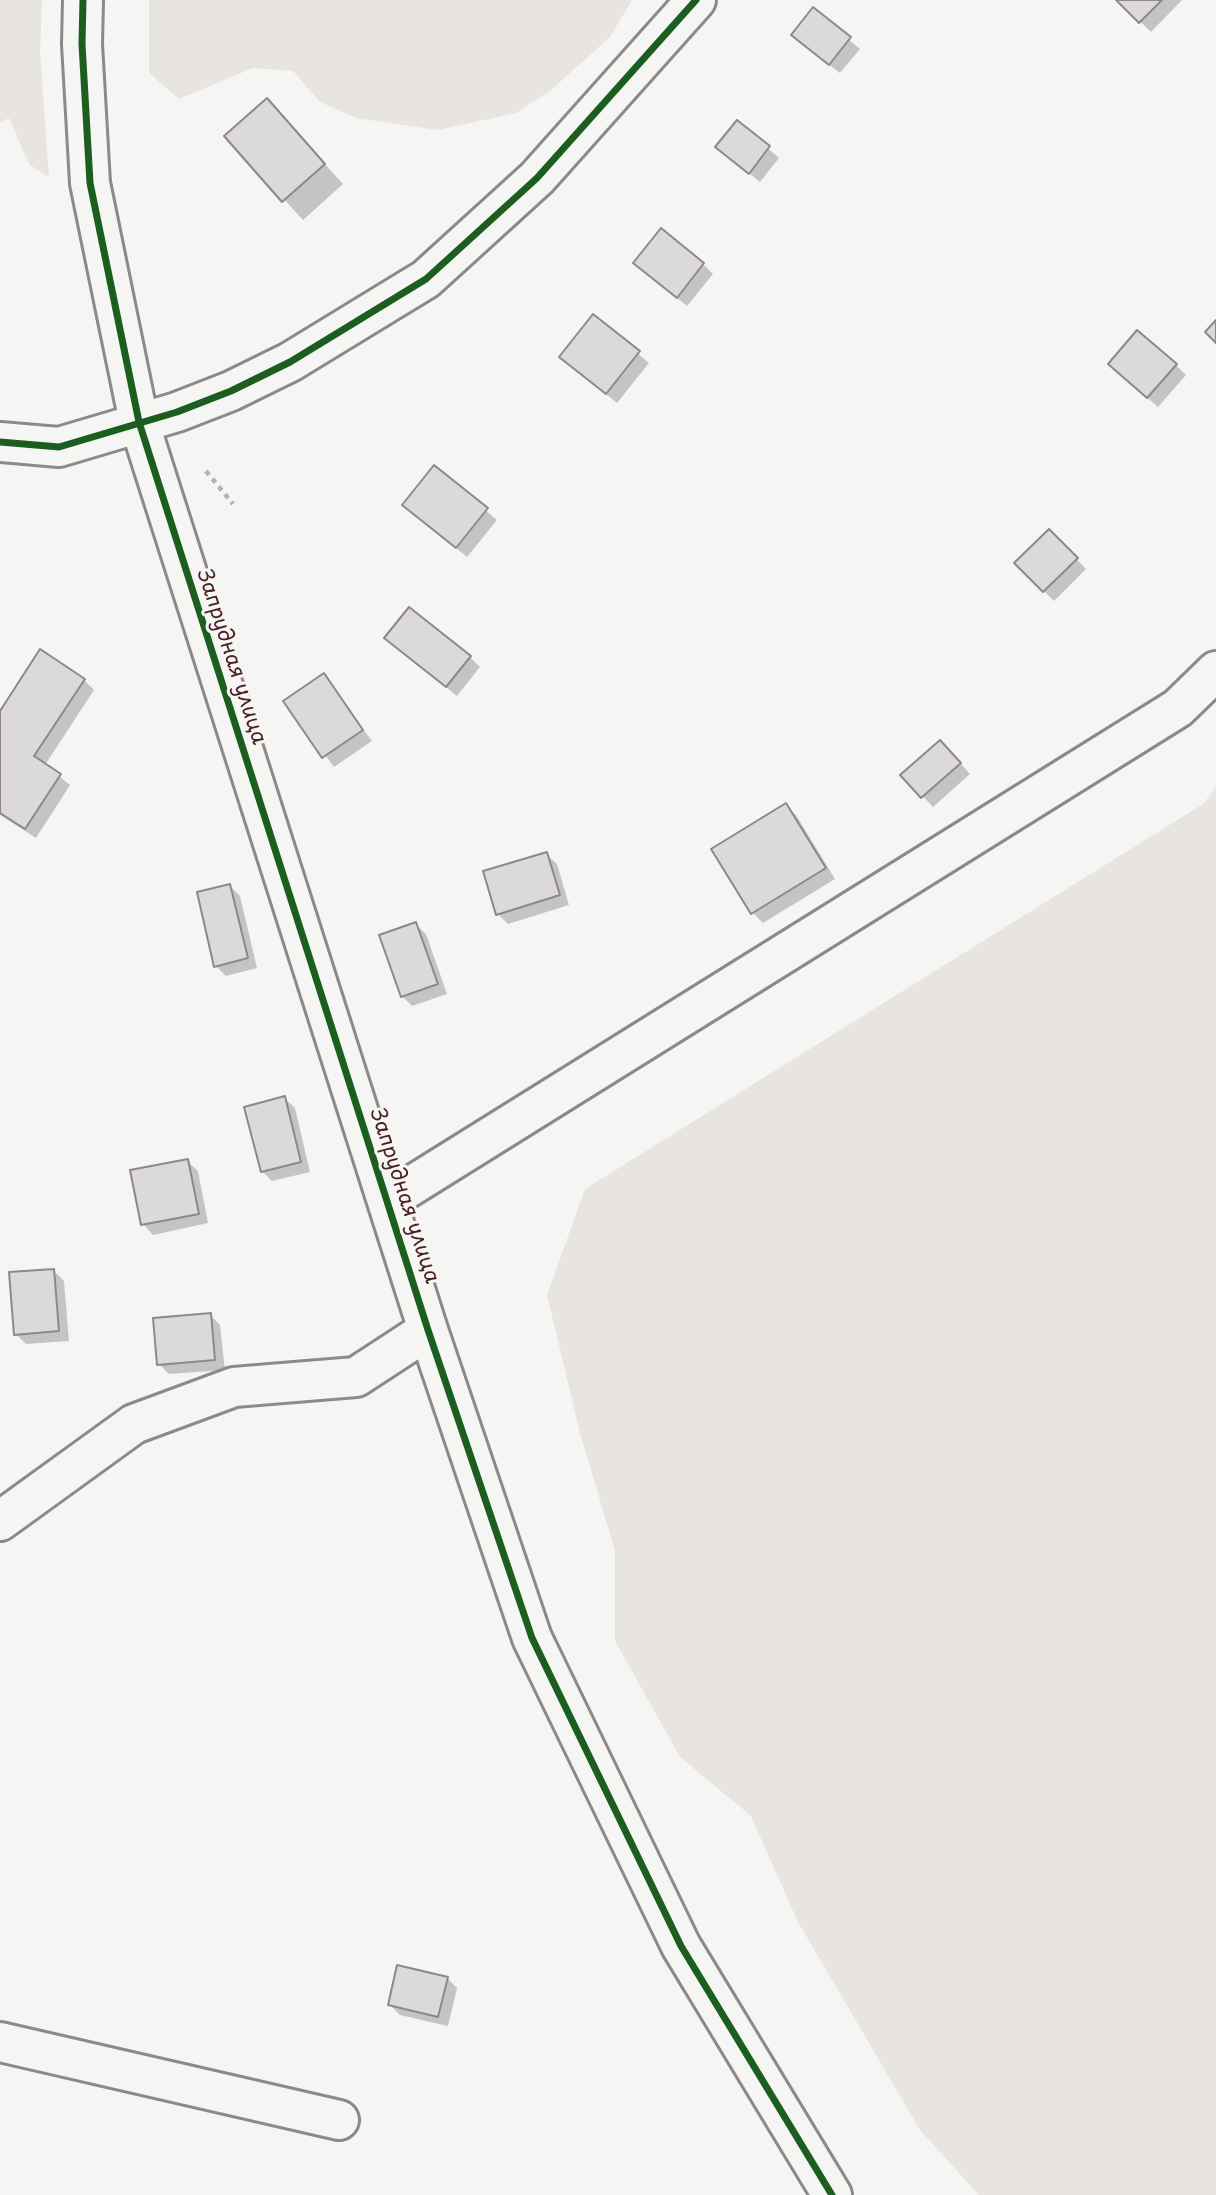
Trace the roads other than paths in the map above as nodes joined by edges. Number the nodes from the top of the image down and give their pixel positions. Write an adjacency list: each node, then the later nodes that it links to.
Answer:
1 (83, 0): 3 (street, Запрудная улица)
2 (696, 0): 3 (street)
3 (139, 422): 4 (street); 6 (street, Запрудная улица)
4 (0, 442)
5 (1216, 671): 6 (street)
6 (387, 1201): 7 (street, Запрудная улица)
7 (425, 1319): 8 (street); 11 (street, Запрудная улица)
8 (0, 1521)
9 (0, 2042): 10 (street)
10 (339, 2120)
11 (832, 2195)

